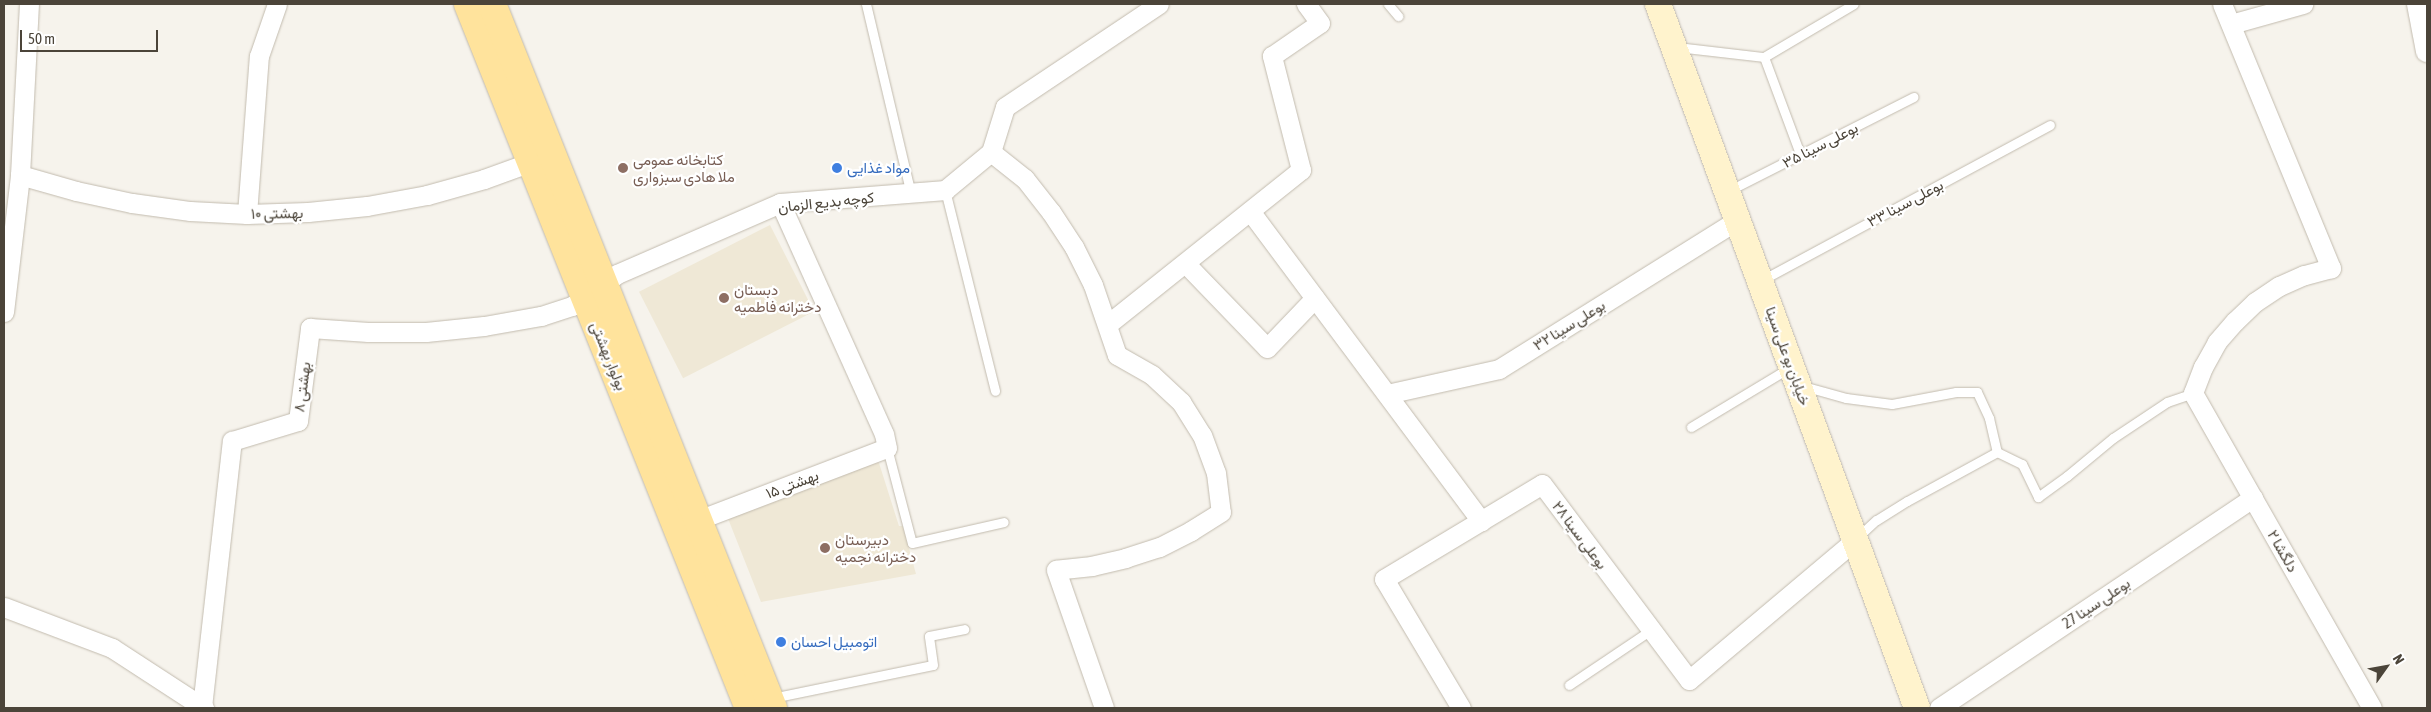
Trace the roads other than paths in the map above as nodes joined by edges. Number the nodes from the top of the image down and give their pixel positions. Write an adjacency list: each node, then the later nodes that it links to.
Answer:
1 (29, 4): 24 (street)
2 (277, 4): 30 (street)
3 (468, 4): 23 (main road, بولوار بهشتی)
4 (492, 4): 34 (main road, بولوار بهشتی)
5 (866, 4): 27 (lane)
6 (1159, 4): 21 (street)
7 (1306, 4): 29 (street)
8 (1388, 4): 14 (lane)
9 (1658, 4): 16 (main road, خیابان بو علی سینا)
10 (1854, 4): 18 (lane)
11 (2222, 4): 15 (street)
12 (2303, 4): 15 (street)
13 (2418, 4): 17 (street)
14 (1398, 16)
15 (2230, 24): 41 (street)
16 (1674, 46): 18 (lane); 26 (main road, خیابان بو علی سینا)
17 (2427, 51)
18 (1764, 57): 22 (lane)
19 (1913, 98): 22 (lane, بوعلی سینا ۳۵)
20 (2050, 125): 33 (lane, بوعلی سینا ۳۳)
21 (991, 152): 25 (street); 38 (street)
22 (1800, 154): 26 (lane, بوعلی سینا ۳۵)
23 (531, 162): 30 (street, بهشتی ۱۰); 34 (main road, بولوار بهشتی)
24 (20, 175): 30 (street, بهشتی ۱۰); 35 (street)
25 (945, 190): 27 (street, کوچه بدیع الزمان); 40 (lane)
26 (1727, 192): 31 (main road, خیابان بو علی سینا)
27 (911, 194): 28 (street, کوچه بدیع الزمان)
28 (780, 203): 34 (street, کوچه بدیع الزمان); 44 (street)
29 (1250, 211): 32 (street); 36 (street)
30 (247, 214)
31 (1737, 220): 33 (main road, خیابان بو علی سینا); 42 (street, بوعلی سینا ۳۲)
32 (1185, 263): 36 (street); 38 (street)
33 (1760, 282): 39 (main road, خیابان بو علی سینا)
34 (594, 290): 47 (main road, بولوار بهشتی); 55 (main road, بولوار بهشتی); 56 (street, بهشتی ۸)
35 (5, 291): 37 (street)
36 (1315, 298): 42 (street)
37 (4, 312)
38 (1108, 324): 57 (street)
39 (1795, 376): 43 (lane); 45 (lane); 50 (main road, خیابان بو علی سینا)
40 (995, 391)
41 (2193, 393): 45 (lane); 46 (street, دلگشا ۲)
42 (1387, 394): 48 (street)
43 (1691, 427)
44 (887, 448): 47 (street, بهشتی ۱۵); 49 (lane)
45 (1997, 452): 50 (lane)
46 (2253, 498): 60 (street, بوعلی سینا 27); 61 (street, دلگشا ۲)
47 (698, 520): 55 (main road, بولوار بهشتی)
48 (1481, 521): 53 (street, بوعلی سینا ۲۸); 58 (street, بوعلی سینا ۲۸)
49 (1004, 522)
50 (1856, 540): 53 (street, بوعلی سینا ۲۸); 59 (main road, خیابان بو علی سینا)
51 (4, 607): 56 (street)
52 (964, 629): 55 (lane)
53 (1651, 630): 54 (lane)
54 (1569, 685)
55 (764, 705)
56 (203, 708)
57 (1104, 708)
58 (1460, 708)
59 (1917, 708)
60 (1939, 708)
61 (2372, 708)

